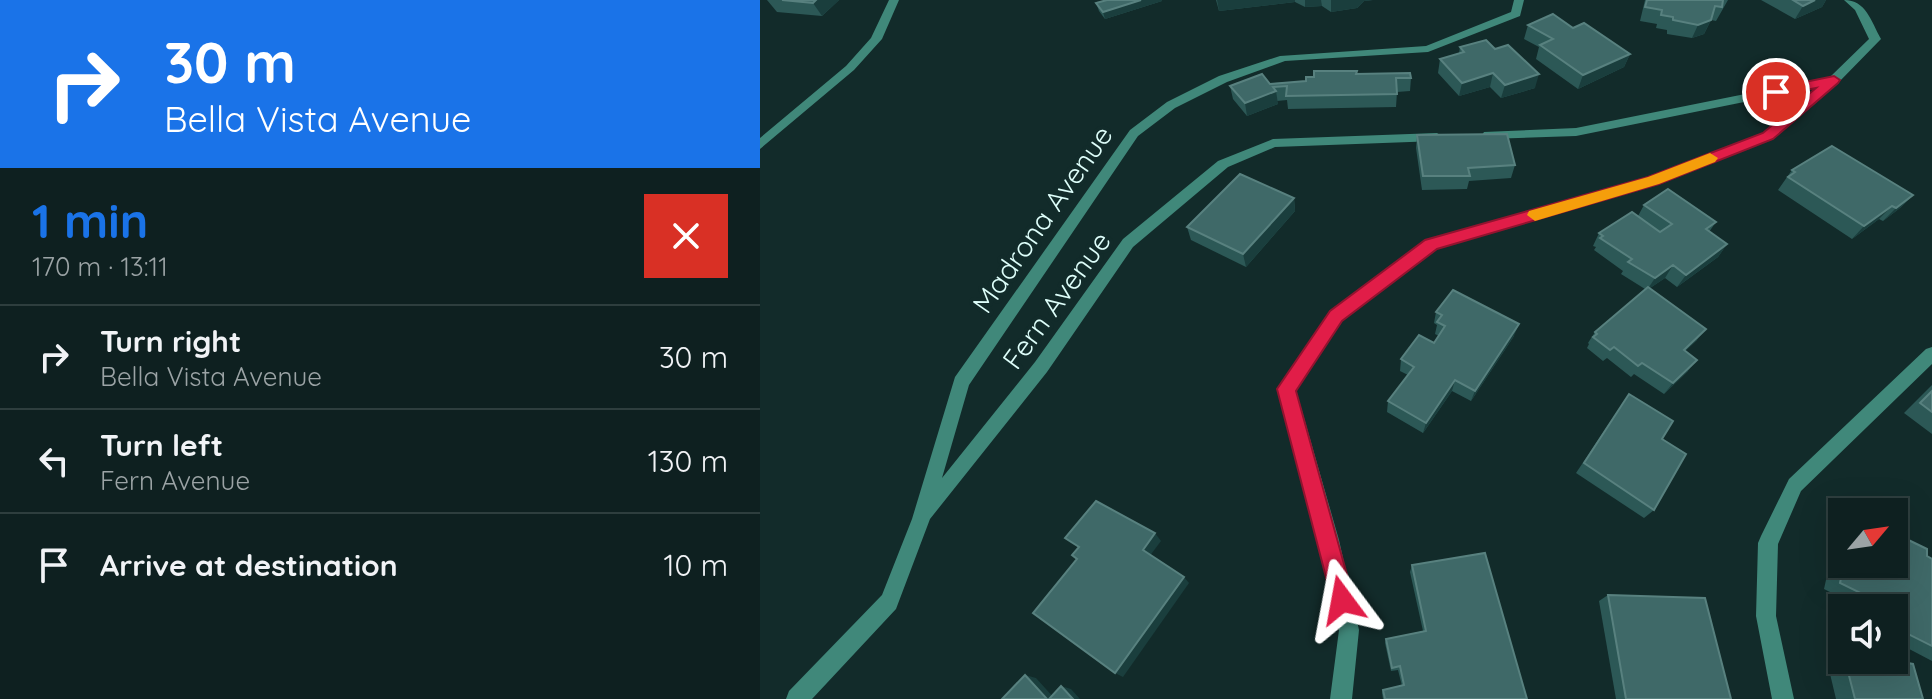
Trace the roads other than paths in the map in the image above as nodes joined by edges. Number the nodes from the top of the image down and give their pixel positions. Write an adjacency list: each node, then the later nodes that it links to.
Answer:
1 (894, 0): 7 (street)
2 (1519, 0): 9 (street, Madrona Avenue)
3 (1849, 0): 4 (street)
4 (1834, 80): 5 (street); 11 (street)
5 (1480, 135)
6 (1448, 136): 9 (street, Fern Avenue)
7 (760, 145)
8 (1932, 354): 12 (street)
9 (921, 519): 10 (street, Madrona Avenue)
10 (797, 699)
11 (1341, 699)
12 (1783, 699)

